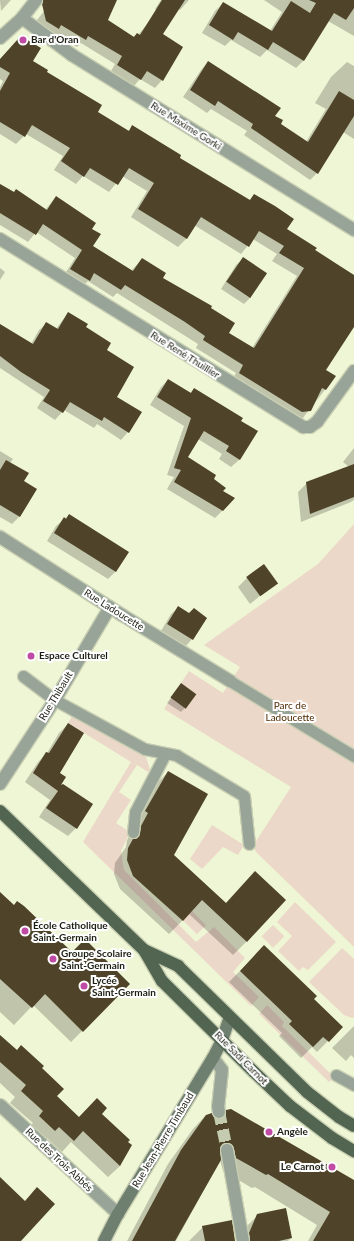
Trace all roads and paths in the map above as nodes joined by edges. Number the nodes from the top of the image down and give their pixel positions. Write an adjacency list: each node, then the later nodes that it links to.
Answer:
1 (36, 0): 2 (street)
2 (22, 18): 3 (street); 4 (street, Rue Maxime Gorki)
3 (0, 38)
4 (354, 230)
5 (0, 239): 6 (street, Rue René Thuillier)
6 (354, 371)
7 (0, 537): 8 (street, Rue Ladoucette)
8 (110, 607): 10 (street, Rue Ladoucette); 11 (street, Rue Thibault)
9 (23, 676): 11 (lane)
10 (230, 681): 13 (lane)
11 (55, 700): 12 (lane); 14 (street, Rue Thibault)
12 (165, 754): 16 (lane); 17 (lane)
13 (354, 756)
14 (0, 784)
15 (0, 811): 18 (main road, Rue Sadi Carnot)
16 (133, 832)
17 (249, 844)
18 (144, 950): 19 (main road, Rue Sadi Carnot); 20 (main road, Rue Sadi Carnot)
19 (230, 1017): 20 (main road, Rue Jean-Pierre Timbaud); 26 (main road, Rue Sadi Carnot)
20 (222, 1040): 21 (main road, Rue Jean-Pierre Timbaud); 28 (main road, Rue Sadi Carnot)
21 (213, 1058): 25 (street); 29 (main road, Rue Jean-Pierre Timbaud)
22 (336, 1075): 23 (lane)
23 (354, 1085)
24 (0, 1105): 29 (street, Rue des Trois Abbés)
25 (219, 1112)
26 (354, 1126)
27 (227, 1150): 31 (street)
28 (354, 1151)
29 (118, 1214): 30 (main road, Rue Jean-Pierre Timbaud)
30 (104, 1241)
31 (244, 1241)

